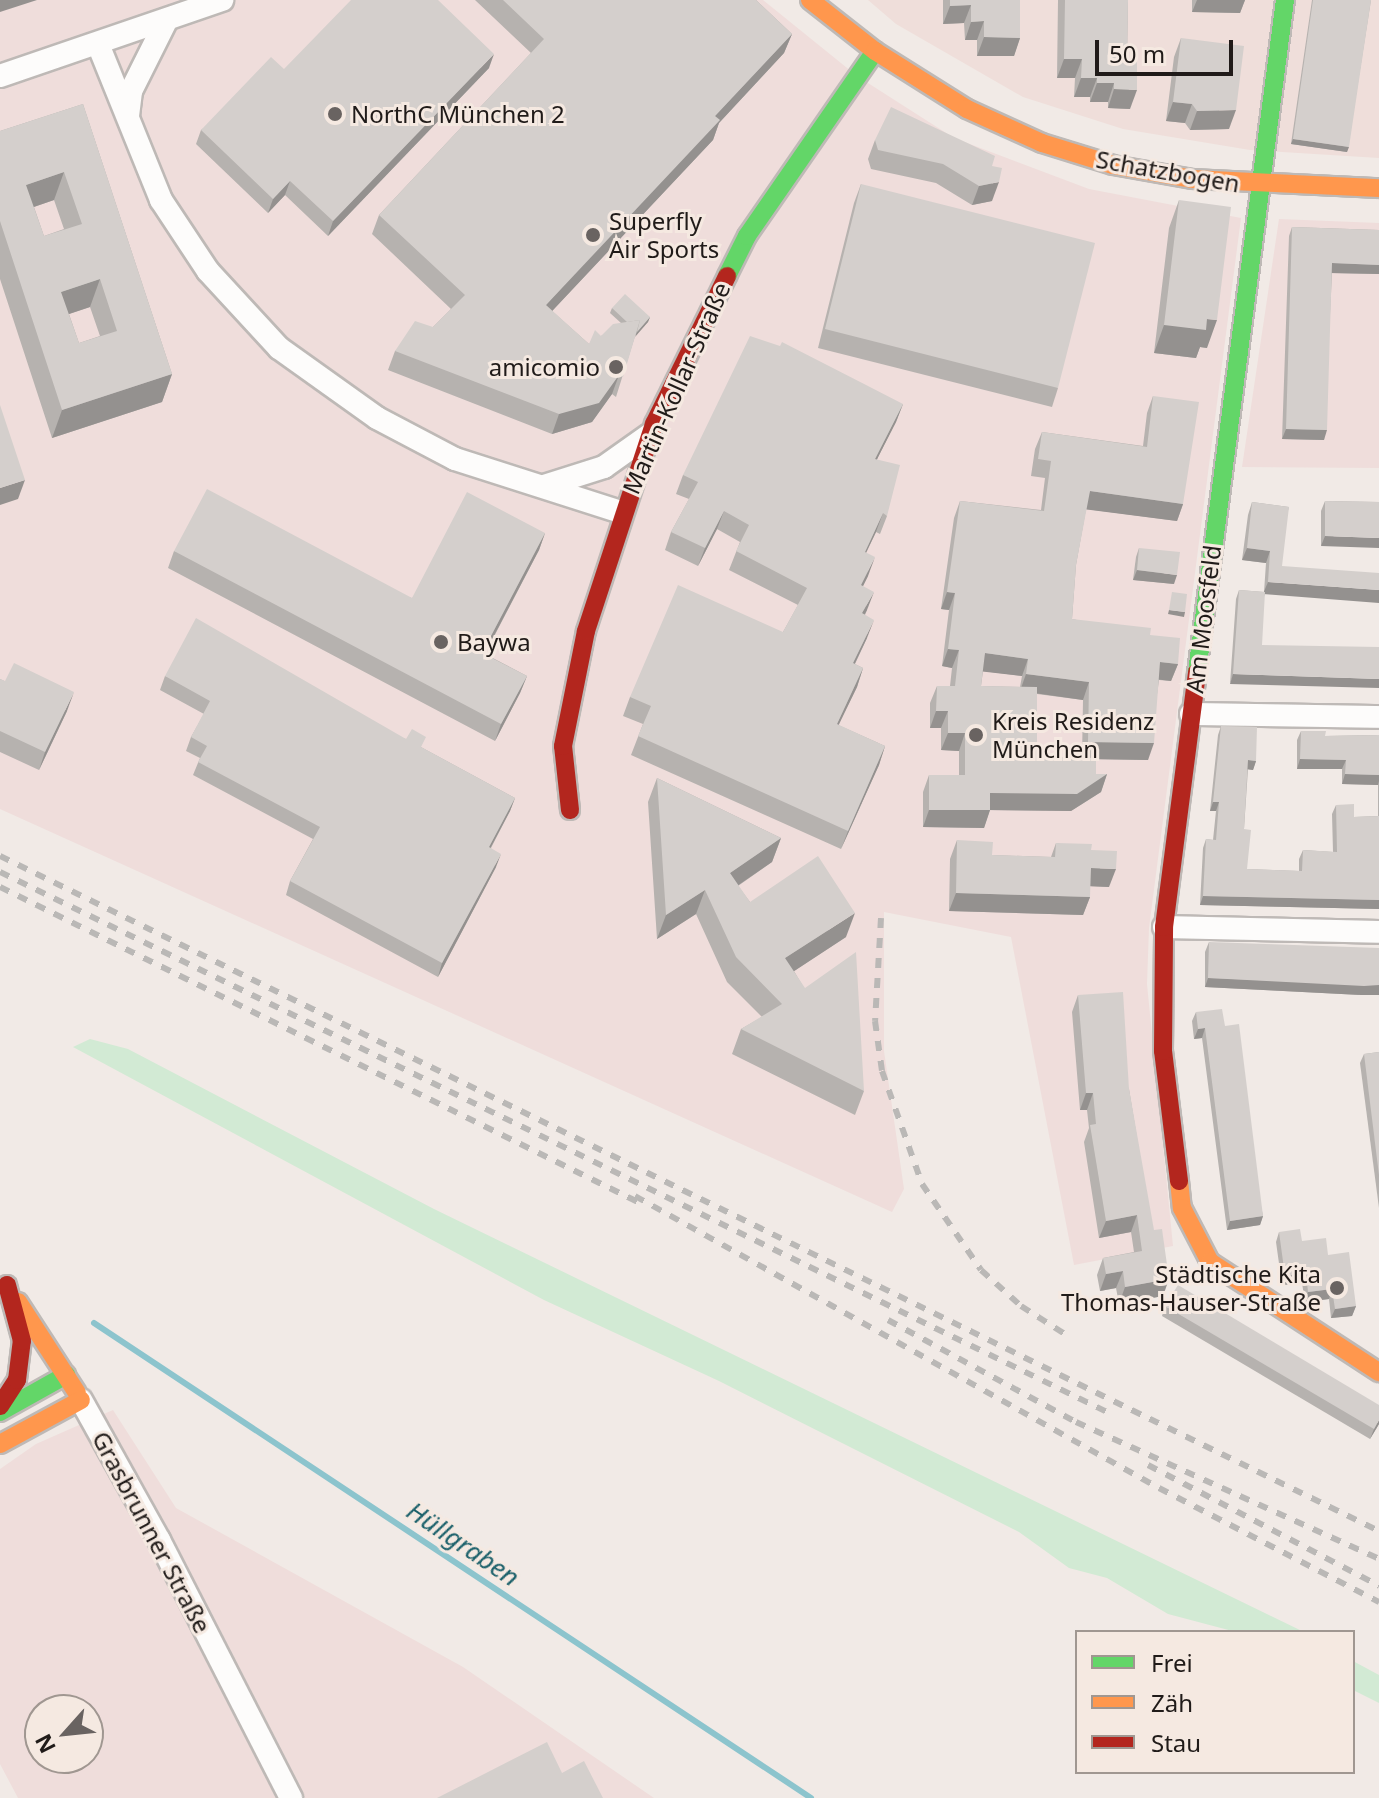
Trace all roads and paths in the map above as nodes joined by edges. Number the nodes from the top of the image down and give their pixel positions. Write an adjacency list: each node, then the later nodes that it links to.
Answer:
1 (222, 0): 4 (street)
2 (810, 0): 6 (main road, Schatzbogen)
3 (1285, 0): 9 (main road, Am Moosfeld)
4 (167, 19): 5 (street); 8 (street)
5 (98, 44): 7 (street); 8 (street)
6 (875, 51): 9 (main road, Schatzbogen); 11 (main road, Martin-Kollar-Straße)
7 (0, 76)
8 (128, 121): 12 (street)
9 (1262, 186): 10 (main road, Schatzbogen); 14 (main road, Am Moosfeld)
10 (1379, 188)
11 (650, 434): 12 (street); 13 (main road, Martin-Kollar-Straße)
12 (544, 486): 13 (street)
13 (621, 512): 16 (main road, Martin-Kollar-Straße)
14 (1191, 714): 15 (street); 17 (main road, Am Moosfeld)
15 (1379, 717)
16 (570, 810)
17 (1164, 927): 18 (street); 20 (main road, Am Moosfeld)
18 (1379, 932)
19 (4, 1279): 21 (main road, Grasbrunner Straße); 23 (main road)
20 (1379, 1372)
21 (66, 1375): 22 (main road, Grasbrunner Straße); 23 (main road)
22 (81, 1400): 24 (main road); 25 (street, Grasbrunner Straße)
23 (0, 1409)
24 (0, 1444)
25 (291, 1798)

